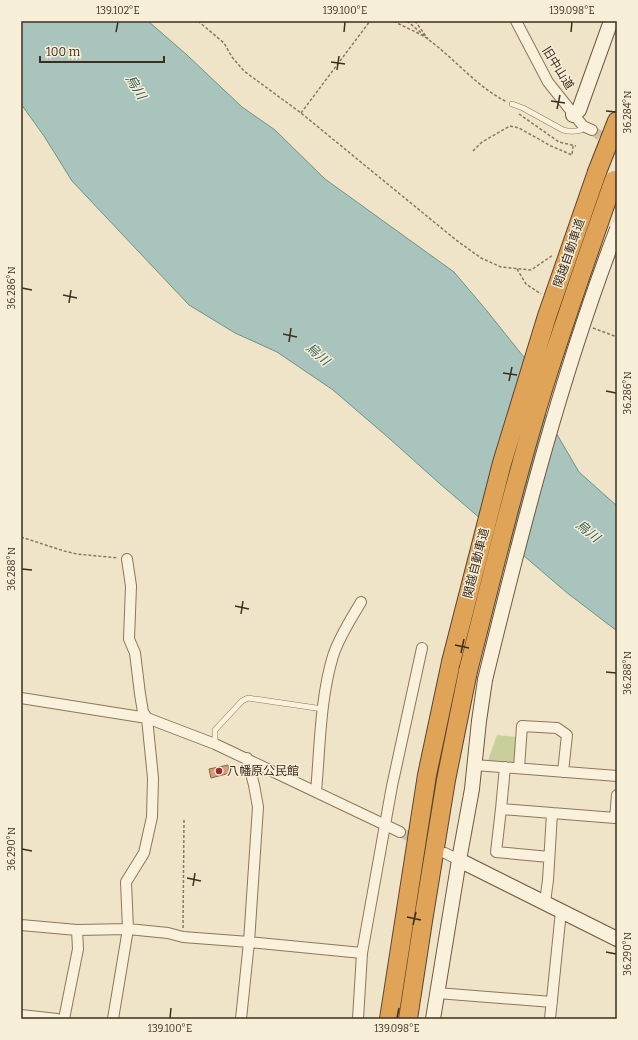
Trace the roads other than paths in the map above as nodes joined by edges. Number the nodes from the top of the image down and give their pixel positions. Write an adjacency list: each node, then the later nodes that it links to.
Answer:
1 (516, 21): 4 (street, 旧中山道)
2 (611, 21): 4 (street)
3 (512, 104): 6 (lane)
4 (573, 115): 6 (street, 旧中山道)
5 (617, 120): 47 (highway, 関越自動車道, bridge)
6 (587, 128)
7 (616, 177): 48 (highway, 関越自動車道, bridge)
8 (617, 229): 17 (street, bridge)
9 (127, 559): 14 (street)
10 (361, 602): 13 (street)
11 (422, 648): 26 (street)
12 (21, 698): 14 (street)
13 (323, 709): 15 (lane); 22 (street)
14 (147, 718): 15 (street); 34 (street)
15 (215, 744): 16 (street)
16 (247, 758): 22 (street); 37 (street)
17 (475, 765): 18 (street); 30 (street)
18 (505, 767): 19 (street); 24 (street)
19 (518, 768): 20 (street); 20 (street)
20 (563, 772): 21 (street)
21 (617, 776)
22 (316, 792): 26 (street)
23 (617, 795): 25 (street)
24 (501, 809): 25 (street); 29 (street)
25 (552, 813): 29 (street)
26 (385, 824): 27 (street); 38 (street)
27 (400, 832)
28 (445, 853): 30 (street)
29 (549, 857): 31 (street)
30 (459, 860): 31 (street); 39 (street)
31 (545, 902): 32 (street)
32 (561, 911): 36 (street); 40 (street)
33 (21, 926): 35 (street)
34 (128, 929): 35 (street); 37 (street); 44 (street)
35 (77, 930): 43 (street)
36 (617, 939)
37 (249, 942): 38 (street); 45 (street)
38 (362, 953): 46 (street)
39 (437, 993): 40 (street); 49 (street)
40 (552, 1002): 50 (street)
41 (21, 1015): 42 (street)
42 (57, 1019)
43 (64, 1019)
44 (113, 1019)
45 (241, 1019)
46 (358, 1019)
47 (389, 1019)
48 (408, 1019)
49 (433, 1019)
50 (550, 1019)

